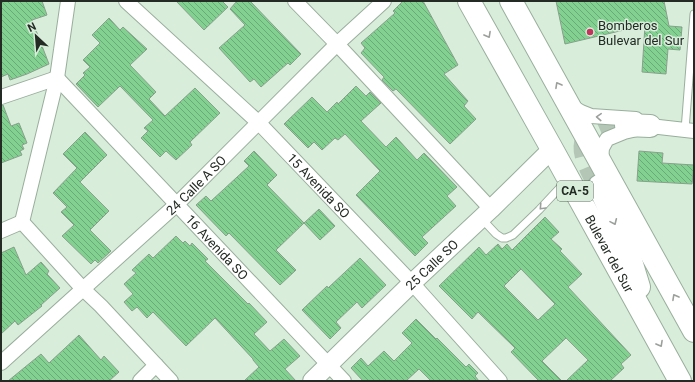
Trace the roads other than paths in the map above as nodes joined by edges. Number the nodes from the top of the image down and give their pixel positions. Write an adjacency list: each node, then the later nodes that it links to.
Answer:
1 (68, 1): 9 (street)
2 (126, 1): 12 (street, 15 Avenida SO)
3 (295, 1): 8 (street)
4 (384, 1): 8 (street, 24 Calle A SO)
5 (469, 1): 16 (highway, Bulevar del Sur / CA-5, one-way to 16)
6 (511, 1): 11 (highway, CA-5, one-way to 6)
7 (694, 14): 15 (lane)
8 (337, 44): 12 (street, 24 Calle A SO); 21 (street)
9 (57, 78): 10 (street); 20 (street, 16 Avenida SO); 22 (street)
10 (1, 97)
11 (568, 103): 14 (street, one-way to 11); 17 (highway, CA-5)
12 (259, 123): 20 (street, 24 Calle A SO); 24 (street, 15 Avenida SO)
13 (626, 125): 14 (highway)
14 (650, 126): 15 (street); 17 (street)
15 (689, 131)
16 (552, 149): 18 (highway, Bulevar del Sur / CA-5); 21 (street, 25 Calle SO)
17 (601, 162): 27 (highway, CA-5, one-way to 17)
18 (568, 178): 21 (lane, one-way to 21); 26 (highway, Bulevar del Sur / CA-5)
19 (598, 186): 26 (highway, one-way to 26)
20 (177, 204): 25 (street, 24 Calle A SO); 30 (street, 16 Avenida SO)
21 (486, 214): 24 (street, 25 Calle SO)
22 (22, 222): 23 (street); 25 (street)
23 (1, 230)
24 (412, 283): 30 (street, 25 Calle SO); 35 (street, 15 Avenida SO)
25 (83, 289): 28 (street, 24 Calle A SO); 29 (street)
26 (643, 315): 36 (highway, Bulevar del Sur / CA-5, one-way to 36)
27 (694, 331)
28 (1, 363)
29 (156, 365): 31 (street); 32 (street)
30 (328, 365): 33 (street, 25 Calle SO); 34 (street, 16 Avenida SO)
31 (140, 381)
32 (171, 381)
33 (312, 381)
34 (344, 381)
35 (500, 381)
36 (680, 381)

